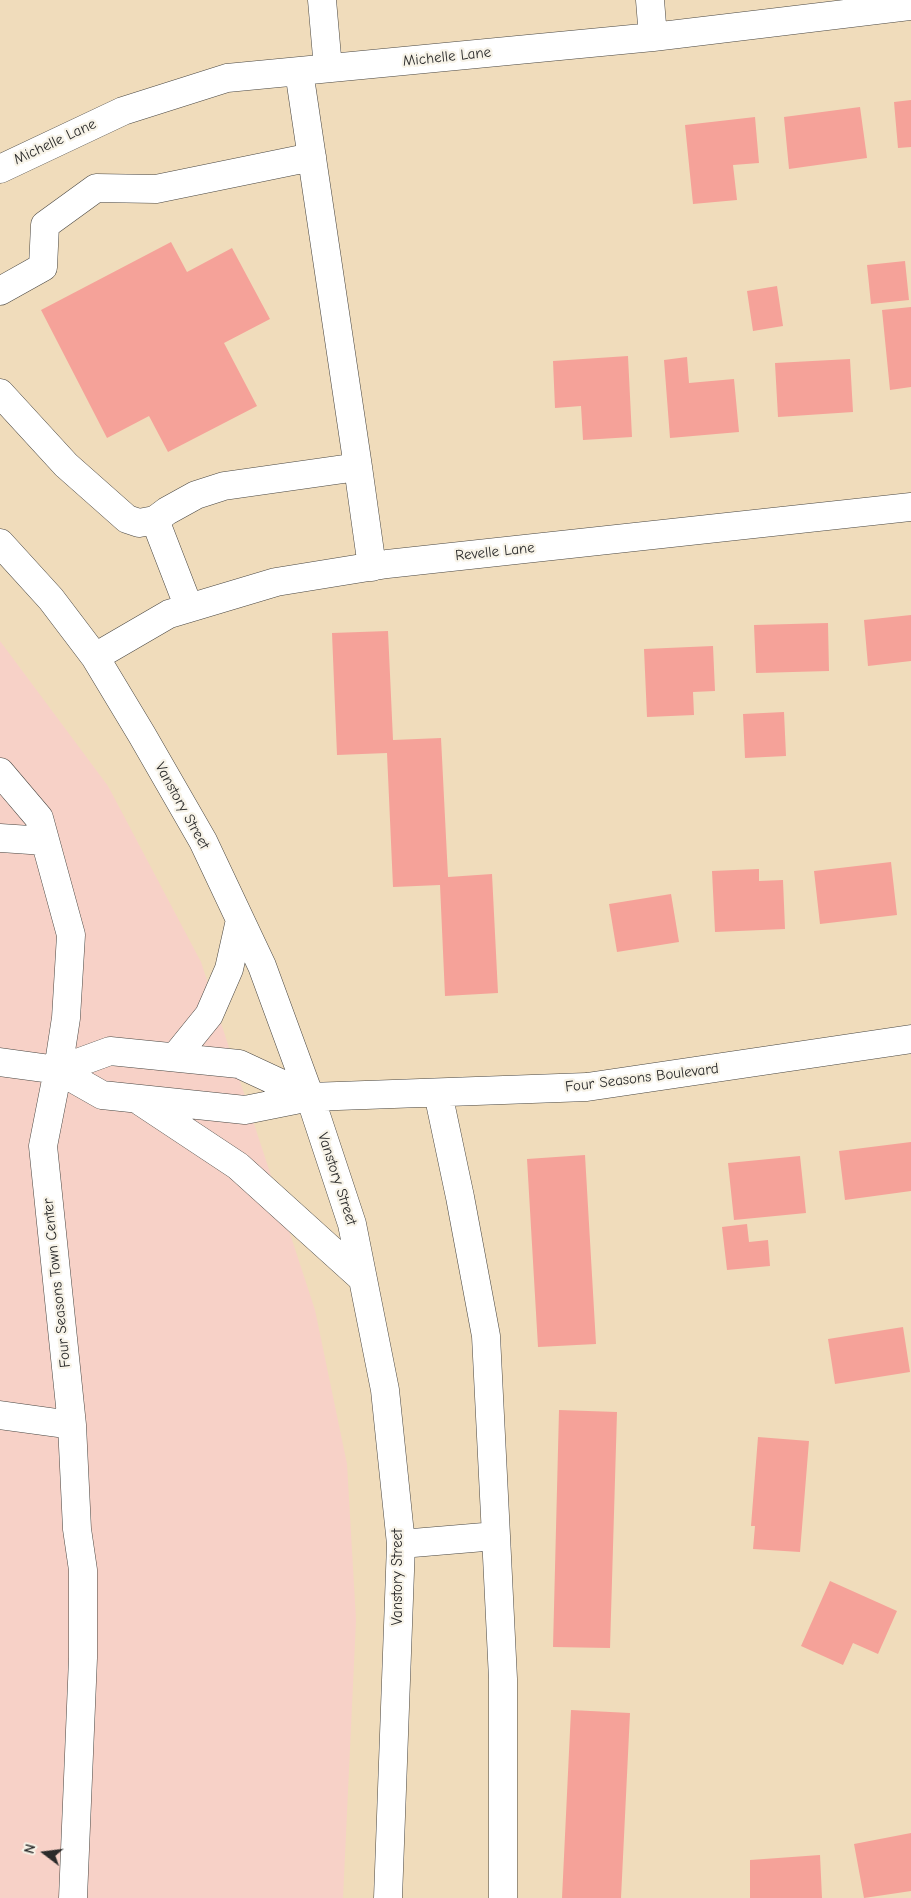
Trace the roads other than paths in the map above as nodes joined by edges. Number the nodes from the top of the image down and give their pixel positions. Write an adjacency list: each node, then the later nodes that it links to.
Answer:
1 (322, 0): 5 (street)
2 (650, 0): 4 (street)
3 (911, 6): 4 (street, Michelle Lane)
4 (653, 37): 5 (street, Michelle Lane)
5 (328, 68): 6 (street, Michelle Lane)
6 (299, 71): 7 (street); 8 (street, Michelle Lane)
7 (312, 157): 9 (street); 11 (street)
8 (0, 169)
9 (0, 291)
10 (0, 393): 13 (street)
11 (358, 467): 13 (street); 15 (street)
12 (911, 507): 15 (street, Revelle Lane)
13 (155, 520): 16 (street)
14 (0, 543): 17 (street, Vanstory Street)
15 (372, 567): 16 (street, Revelle Lane)
16 (189, 608): 17 (street, Revelle Lane)
17 (95, 658): 21 (street, Vanstory Street)
18 (0, 772): 20 (street, Four Seasons Town Center)
19 (0, 838): 20 (street)
20 (45, 842): 25 (street, Four Seasons Town Center)
21 (240, 920): 23 (street); 27 (street, Vanstory Street)
22 (911, 1039): 26 (street, Four Seasons Boulevard)
23 (175, 1057): 25 (street, Four Seasons Boulevard); 27 (street, Four Seasons Boulevard)
24 (0, 1062): 25 (street, Four Seasons Boulevard)
25 (58, 1070): 28 (street, Four Seasons Boulevard); 31 (street, Four Seasons Town Center)
26 (438, 1093): 27 (street, Four Seasons Boulevard); 32 (street)
27 (310, 1097): 28 (street, Four Seasons Boulevard); 29 (street, Vanstory Street)
28 (138, 1099): 29 (street)
29 (363, 1279): 33 (street, Vanstory Street)
30 (0, 1415): 31 (street)
31 (72, 1425): 34 (street, Four Seasons Town Center)
32 (496, 1536): 33 (street); 36 (street)
33 (401, 1544): 35 (street, Vanstory Street)
34 (73, 1898)
35 (388, 1898)
36 (503, 1898)

